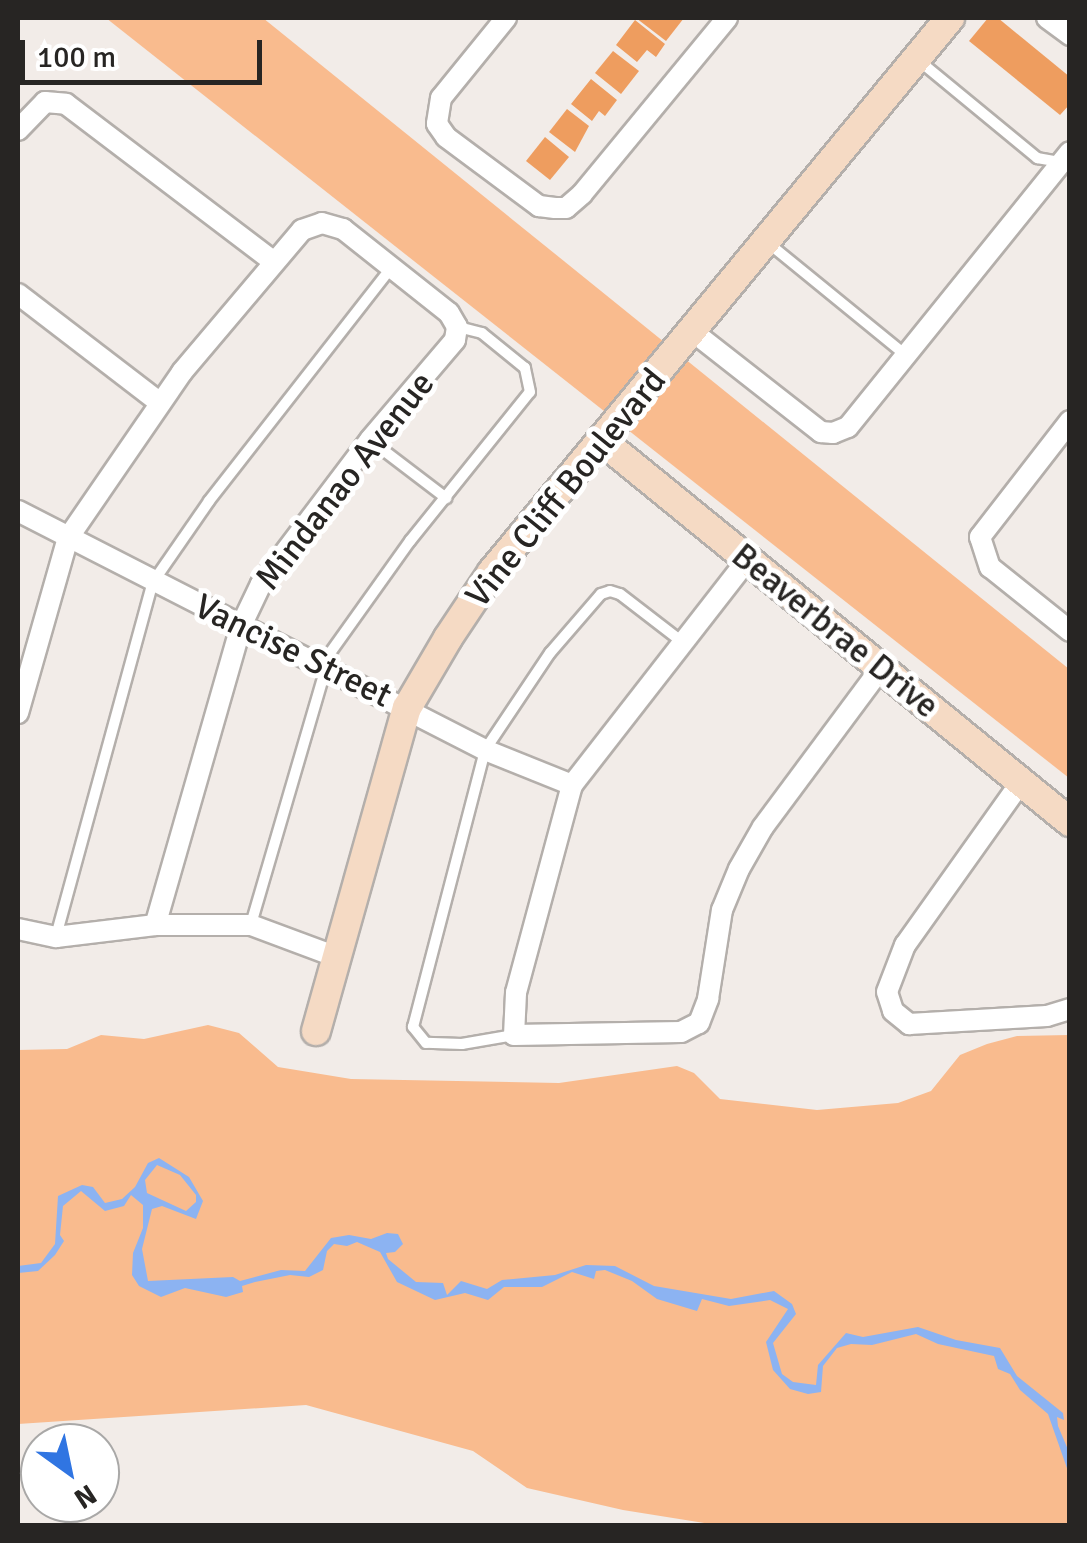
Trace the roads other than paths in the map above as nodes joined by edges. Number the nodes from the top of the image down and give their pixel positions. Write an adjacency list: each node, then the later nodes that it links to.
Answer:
1 (506, 18): 2 (street)
2 (727, 18)
3 (950, 18): 6 (street, Vine Cliff Boulevard)
4 (1047, 18): 5 (street)
5 (1070, 35)
6 (916, 59): 8 (lane); 9 (street, Vine Cliff Boulevard)
7 (18, 130): 10 (street)
8 (1067, 160): 15 (street)
9 (766, 242): 14 (street, Vine Cliff Boulevard); 15 (lane)
10 (273, 261): 11 (street); 16 (street)
11 (393, 266): 13 (street); 24 (lane)
12 (18, 294): 16 (street)
13 (457, 326): 18 (street, Mindanao Avenue); 20 (lane)
14 (692, 331): 15 (street); 19 (street, Vine Cliff Boulevard)
15 (907, 356)
16 (160, 403): 22 (street)
17 (1070, 422): 26 (street)
18 (370, 440): 20 (lane); 25 (street, Mindanao Avenue)
19 (601, 440): 23 (street, Beaverbrae Drive); 30 (street, Vine Cliff Boulevard)
20 (446, 498): 29 (lane)
21 (18, 511): 22 (street, Vancise Street)
22 (68, 538): 24 (street, Vancise Street); 31 (street)
23 (748, 560): 27 (street); 28 (street, Beaverbrae Drive)
24 (153, 582): 25 (street, Vancise Street); 39 (lane)
25 (240, 626): 29 (street, Vancise Street); 36 (street, Mindanao Avenue)
26 (1070, 631)
27 (681, 641): 32 (lane); 34 (street)
28 (881, 668): 33 (street, Beaverbrae Drive); 43 (street)
29 (323, 669): 30 (street, Vancise Street); 37 (lane)
30 (407, 708): 32 (street, Vancise Street); 40 (street, Vine Cliff Boulevard)
31 (18, 714)
32 (485, 750): 34 (street, Vancise Street); 43 (lane)
33 (1021, 782): 35 (street, Beaverbrae Drive); 41 (street)
34 (572, 785): 43 (street)
35 (1070, 822)
36 (154, 925): 37 (street); 39 (street)
37 (250, 925): 40 (street)
38 (18, 929): 39 (street)
39 (56, 937)
40 (337, 956): 42 (street, Vine Cliff Boulevard)
41 (1070, 1009)
42 (316, 1031)
43 (514, 1035)

